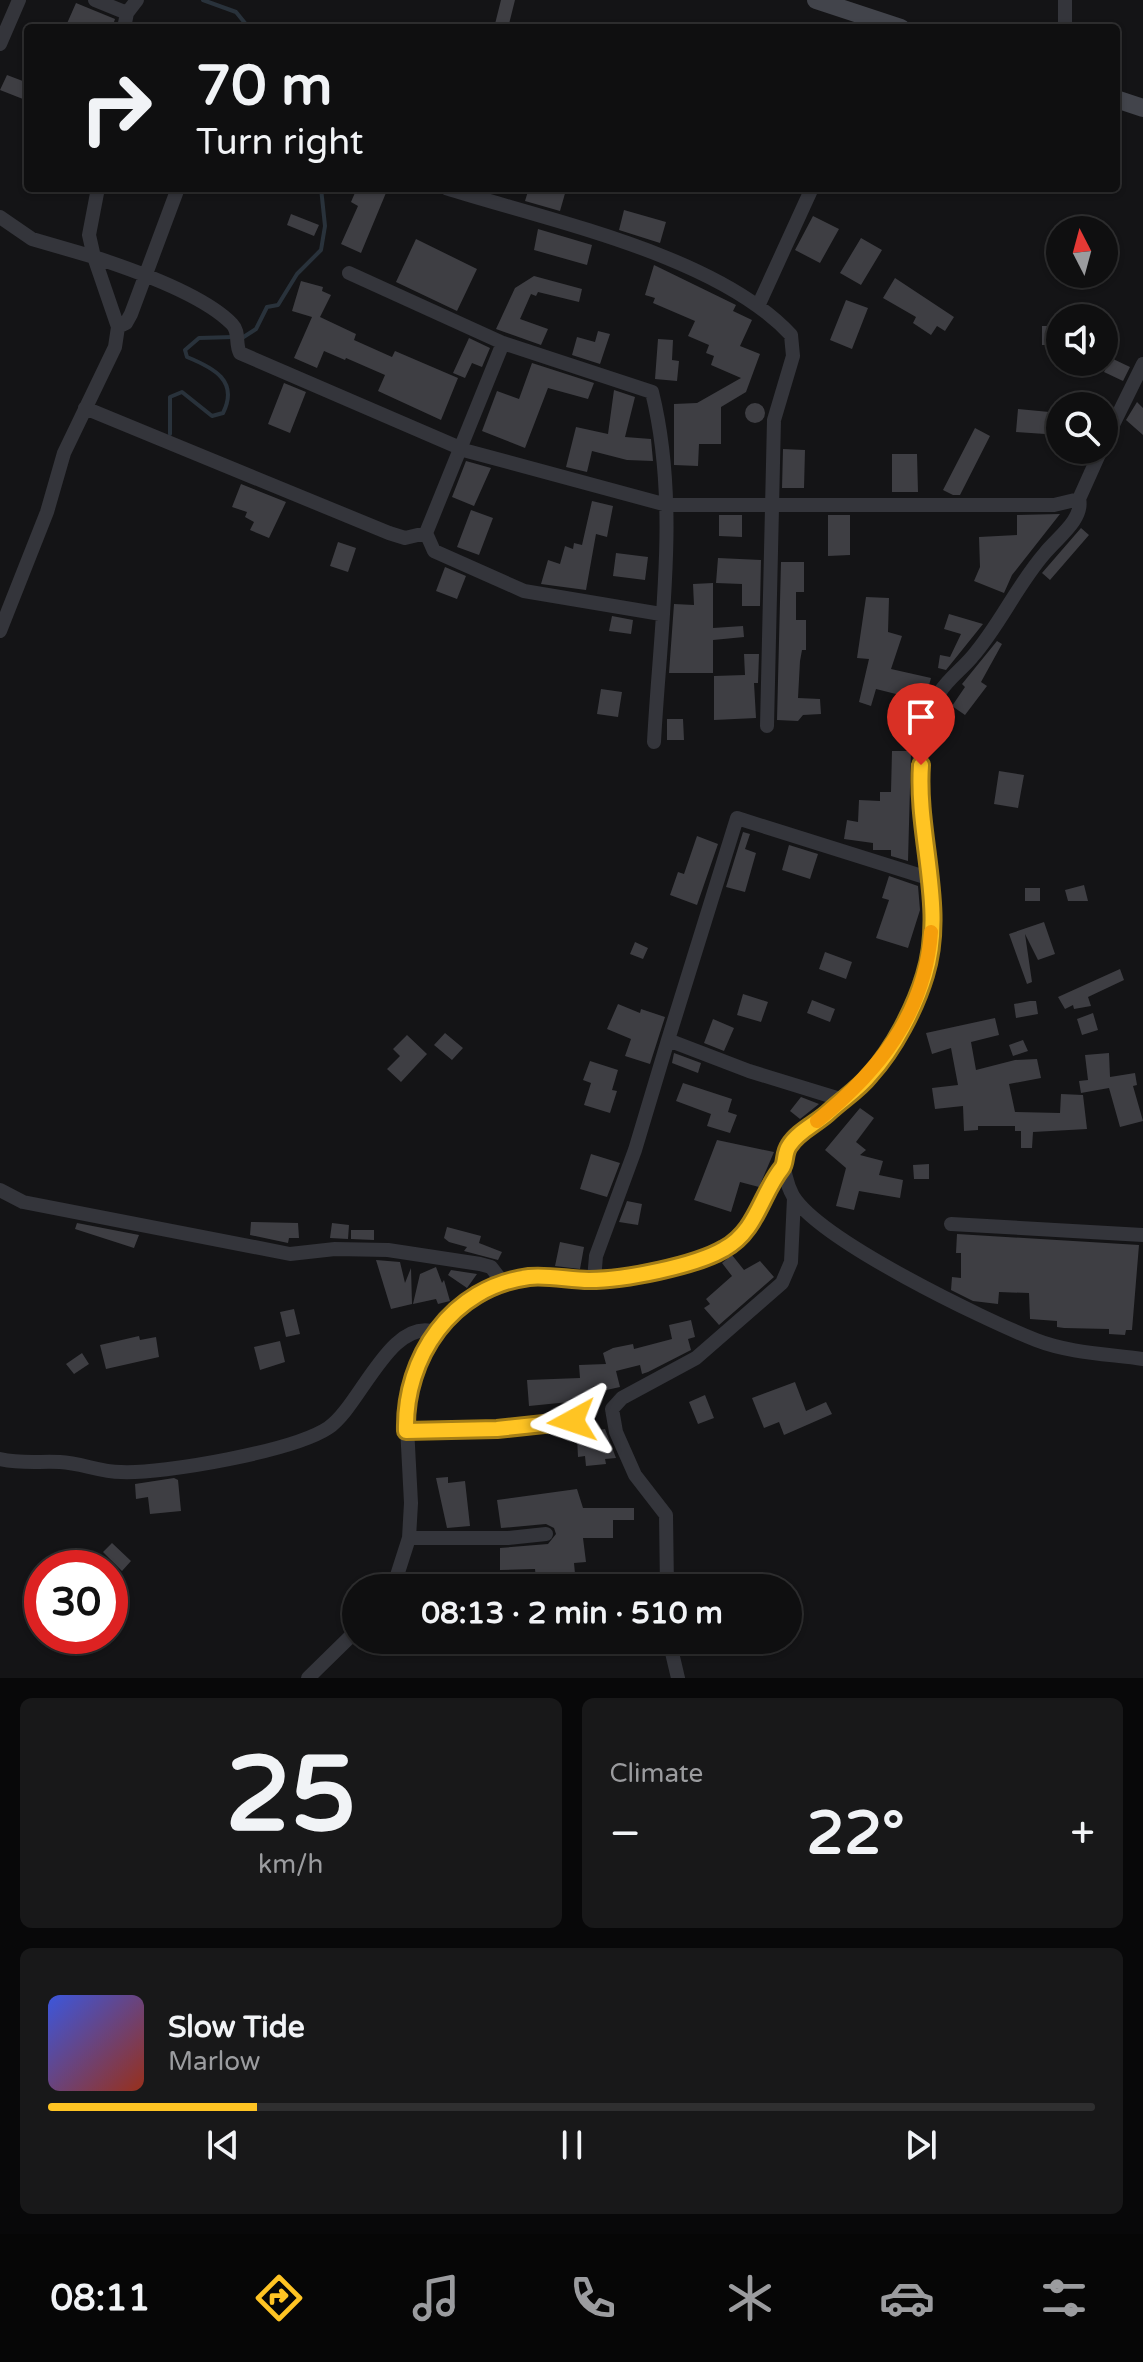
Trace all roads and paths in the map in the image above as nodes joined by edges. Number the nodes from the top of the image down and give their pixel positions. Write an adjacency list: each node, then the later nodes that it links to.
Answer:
1 (19, 0): 10 (street)
2 (95, 0): 6 (street)
3 (137, 0): 6 (street)
4 (816, 0): 8 (main road)
5 (1065, 0): 9 (street)
6 (127, 13): 7 (street)
7 (125, 24)
8 (885, 24)
9 (1065, 24)
10 (0, 44)
11 (1120, 100): 12 (main road)
12 (1143, 108)
13 (97, 192): 18 (street)
14 (176, 192): 20 (street)
15 (459, 192): 21 (street)
16 (810, 192): 21 (street)
17 (0, 217): 18 (street)
18 (94, 257): 20 (street); 22 (street)
19 (349, 273): 23 (street)
20 (145, 274): 22 (street); 27 (street)
21 (759, 304): 31 (street)
22 (118, 327): 25 (street)
23 (503, 343): 27 (street); 30 (street)
24 (1143, 364): 26 (street)
25 (85, 408): 32 (street); 34 (street)
26 (1118, 415)
27 (458, 446): 30 (street); 32 (street)
28 (1095, 464): 29 (street)
29 (1079, 499): 31 (street); 37 (street)
30 (667, 505): 31 (street); 33 (street)
31 (772, 506): 35 (street)
32 (426, 533): 33 (street)
33 (661, 614): 36 (street)
34 (0, 631)
35 (767, 726)
36 (654, 742)
37 (928, 878): 38 (street); 39 (street)
38 (668, 1040): 39 (street); 45 (street)
39 (840, 1099): 40 (street)
40 (784, 1167): 42 (street); 45 (street)
41 (0, 1190): 46 (street)
42 (794, 1198): 48 (street); 55 (street)
43 (951, 1224): 44 (street)
44 (1143, 1235)
45 (594, 1280): 46 (street)
46 (504, 1284): 47 (street)
47 (435, 1332): 50 (street); 51 (street)
48 (1143, 1359)
49 (572, 1421): 50 (street)
50 (406, 1431): 53 (street)
51 (0, 1459)
52 (546, 1534): 53 (street)
53 (409, 1538): 54 (street)
54 (397, 1574)
55 (667, 1574)
56 (342, 1645): 58 (street)
57 (672, 1654): 59 (street)
58 (308, 1678)
59 (678, 1678)

